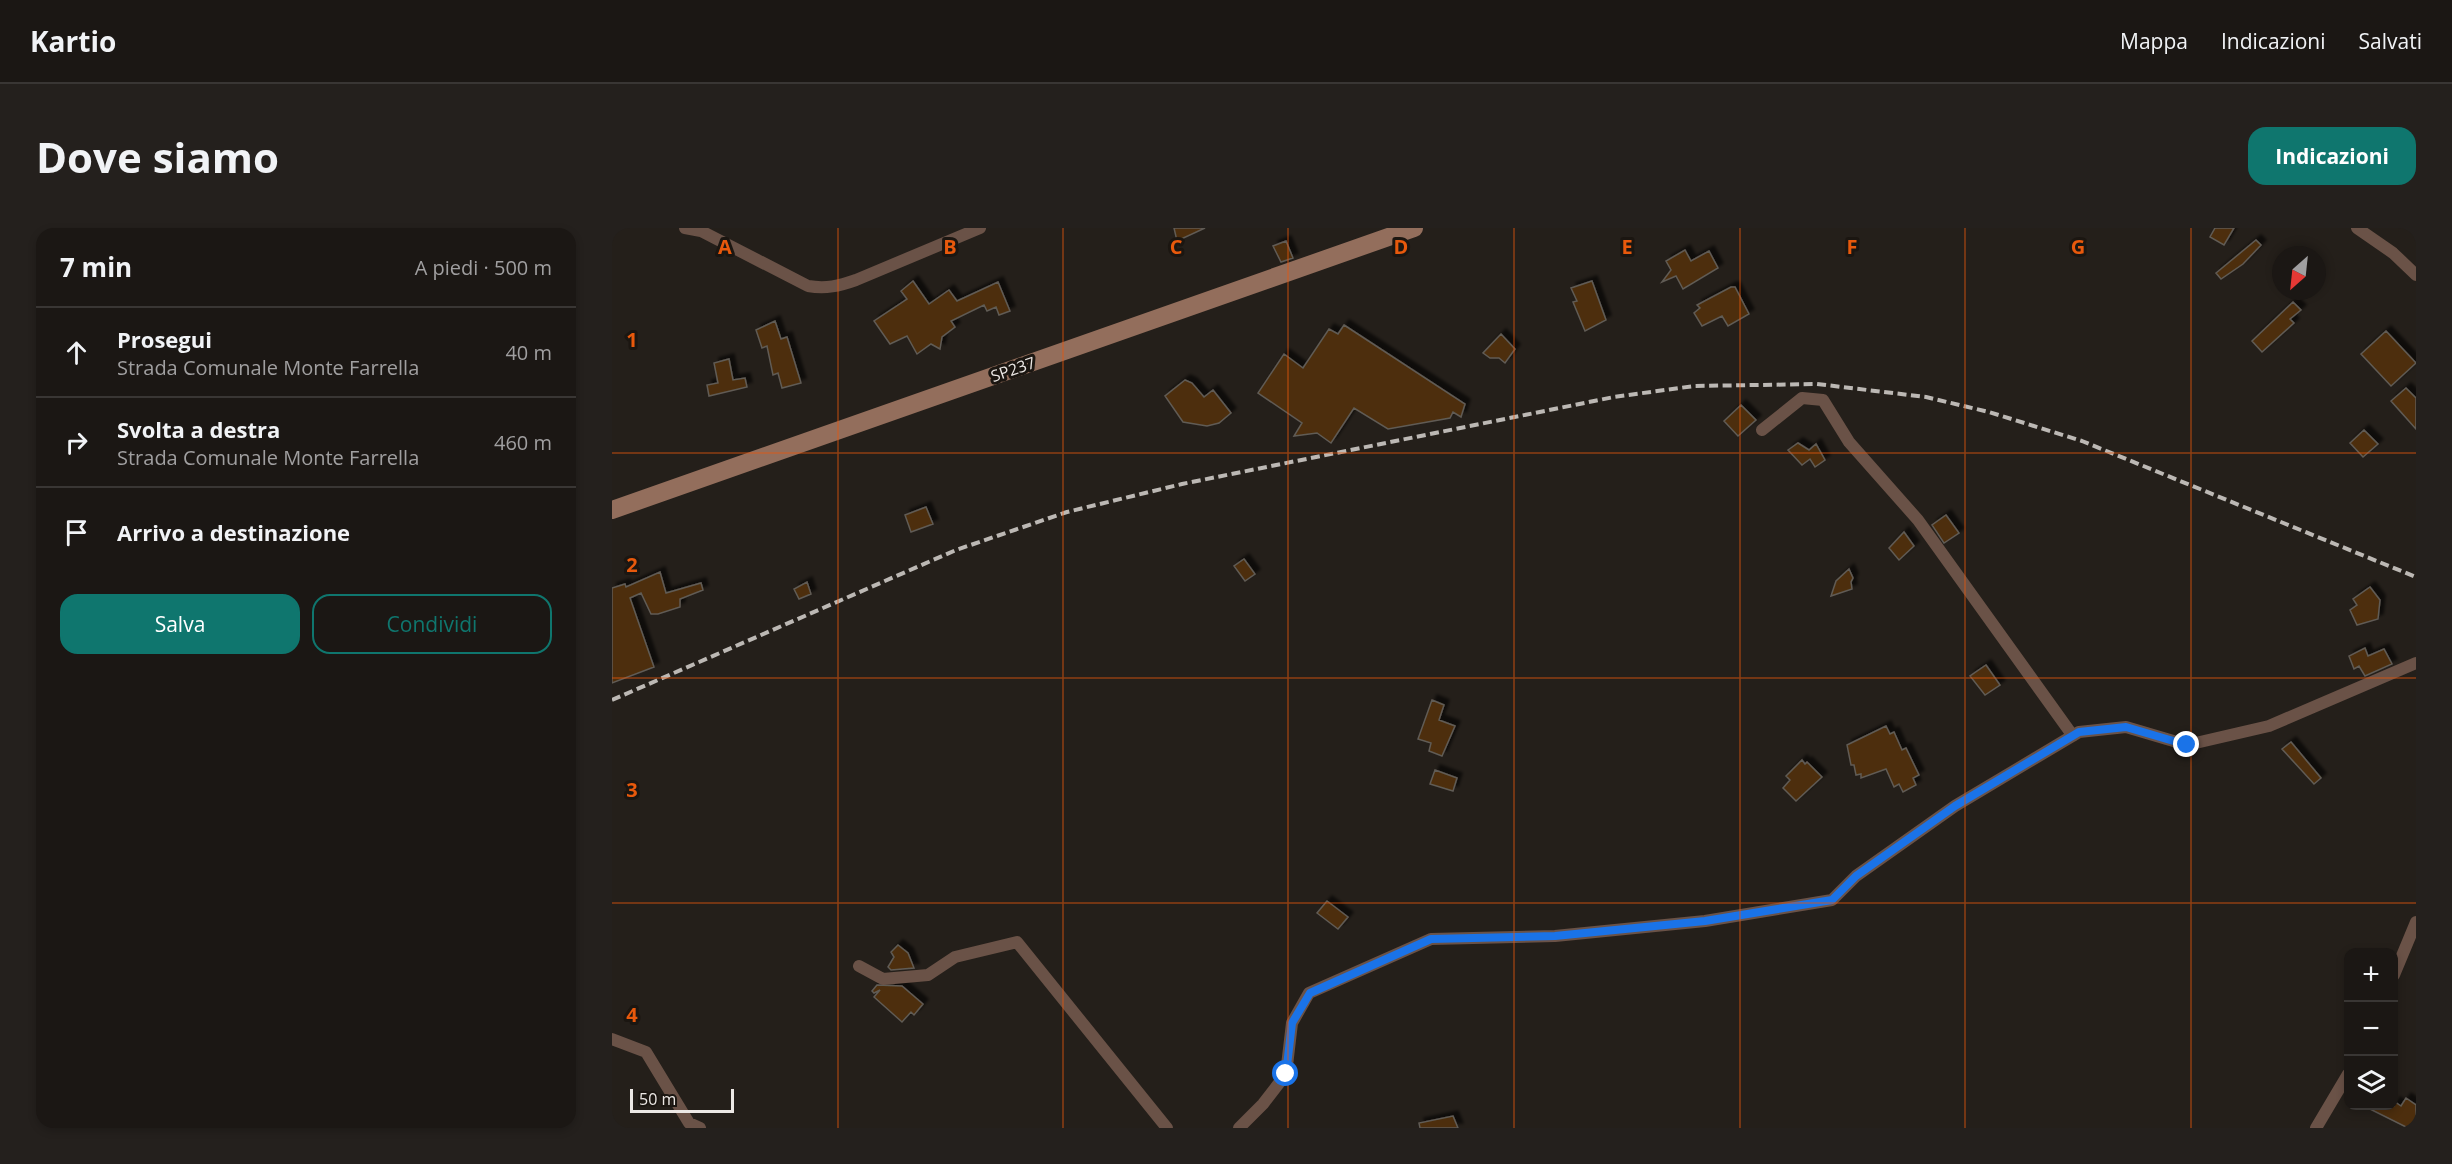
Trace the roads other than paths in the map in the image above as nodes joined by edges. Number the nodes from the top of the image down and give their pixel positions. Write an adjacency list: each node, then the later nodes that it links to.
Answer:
1 (685, 228): 2 (street)
2 (980, 228)
3 (2357, 228): 5 (street)
4 (1401, 230): 7 (main road, SP237 / SP237)
5 (2416, 275)
6 (1762, 430): 9 (street)
7 (612, 510)
8 (2416, 663): 9 (street)
9 (2073, 736): 17 (street)
10 (2416, 922): 11 (street)
11 (2398, 965)
12 (859, 966): 16 (street)
13 (612, 1039): 15 (street)
14 (2344, 1082): 18 (street)
15 (700, 1128)
16 (1167, 1128)
17 (1239, 1128)
18 (2316, 1128)

